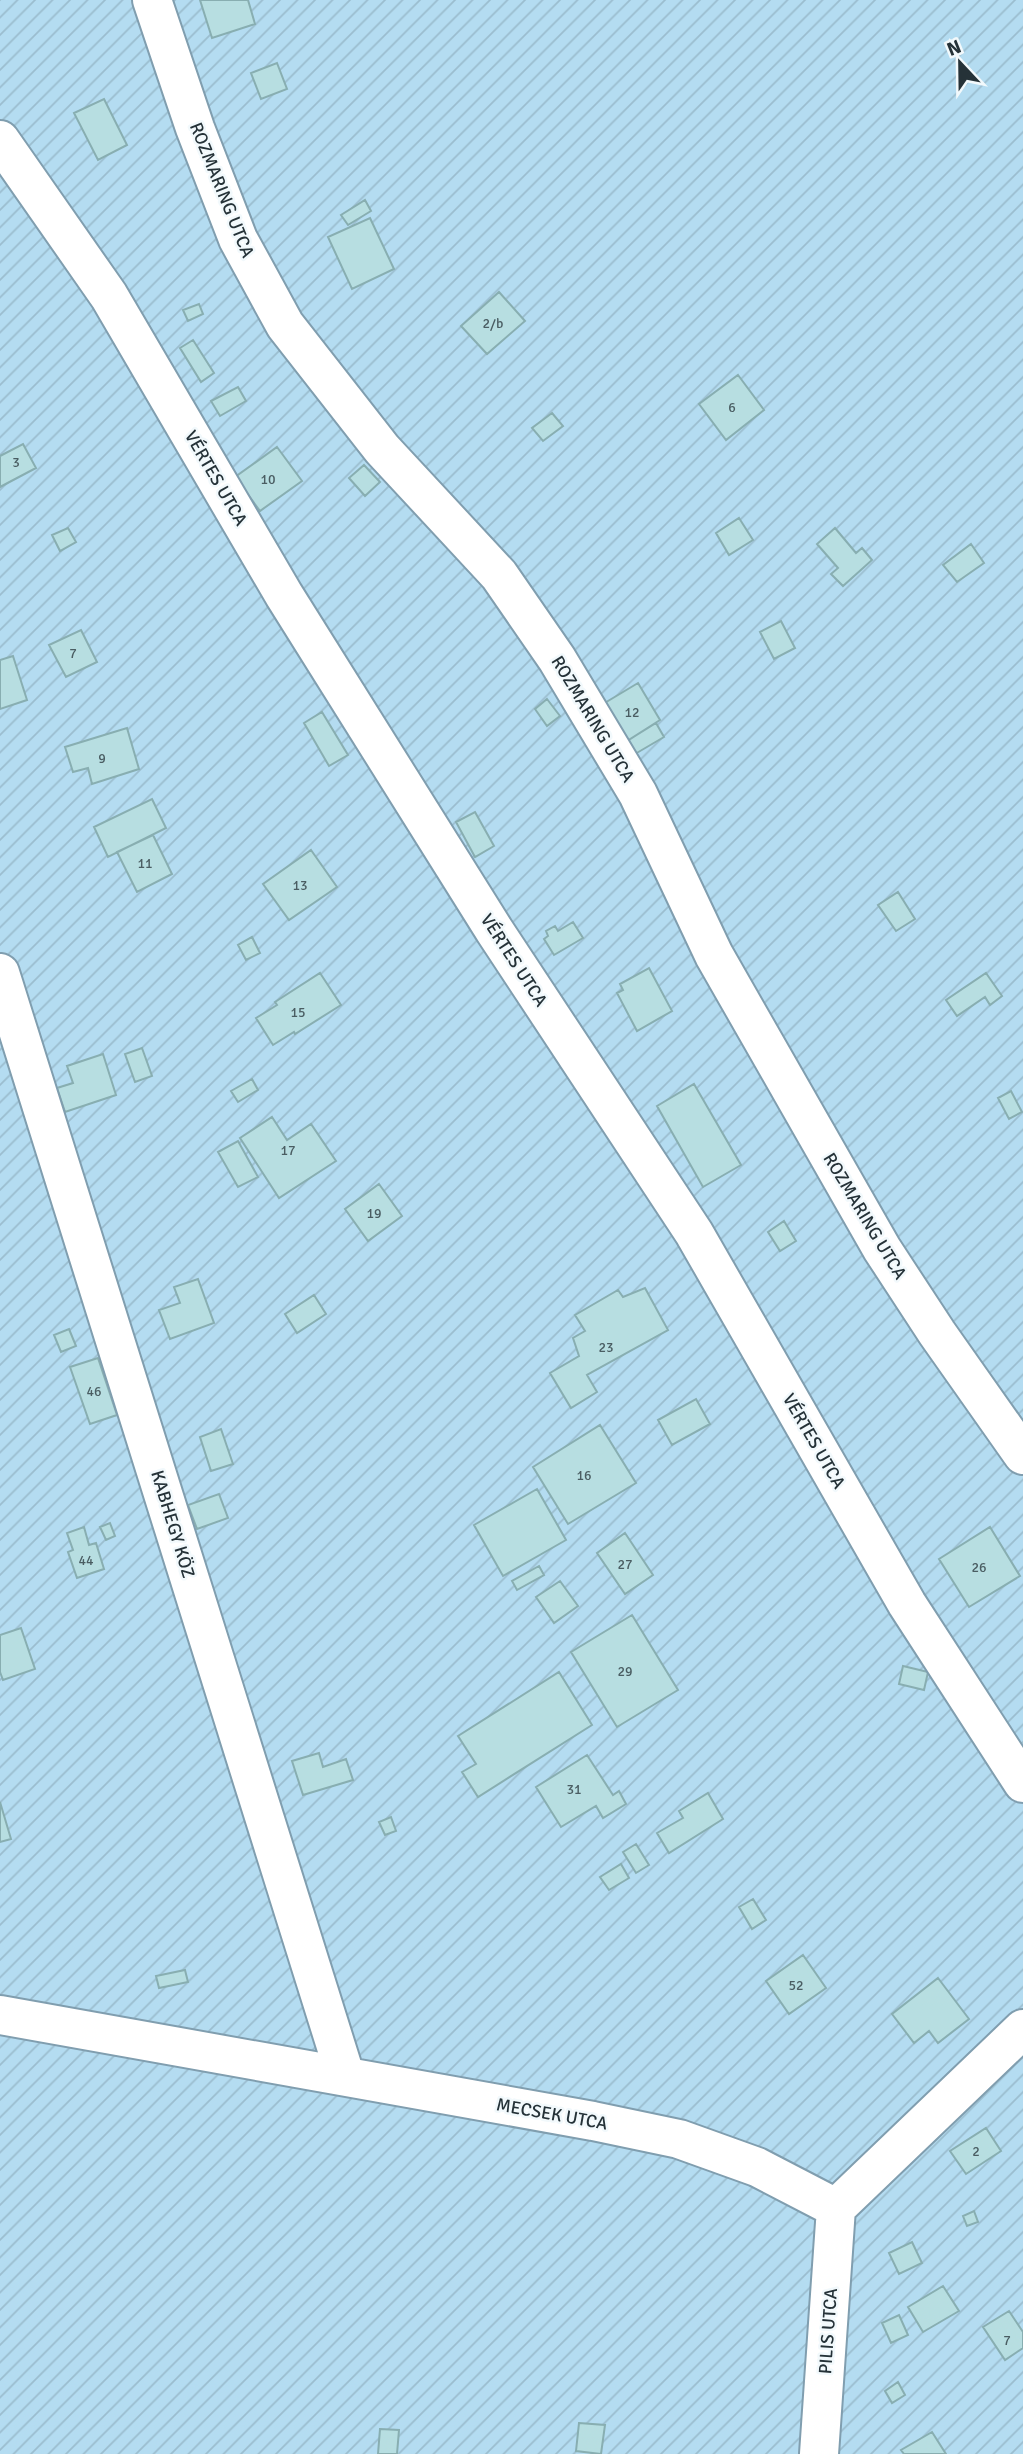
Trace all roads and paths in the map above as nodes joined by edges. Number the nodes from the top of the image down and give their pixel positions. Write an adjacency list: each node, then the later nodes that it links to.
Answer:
1 (152, 0): 4 (street, ROZMARING UTCA)
2 (0, 140): 5 (street, VÉRTES UTCA)
3 (0, 973): 8 (street, KABHEGY KÖZ)
4 (1023, 1455)
5 (1023, 1783)
6 (0, 2015): 8 (street, MECSEK UTCA)
7 (1023, 2029): 9 (street)
8 (345, 2075): 9 (street, MECSEK UTCA)
9 (836, 2208): 10 (street, PILIS UTCA)
10 (820, 2454)

